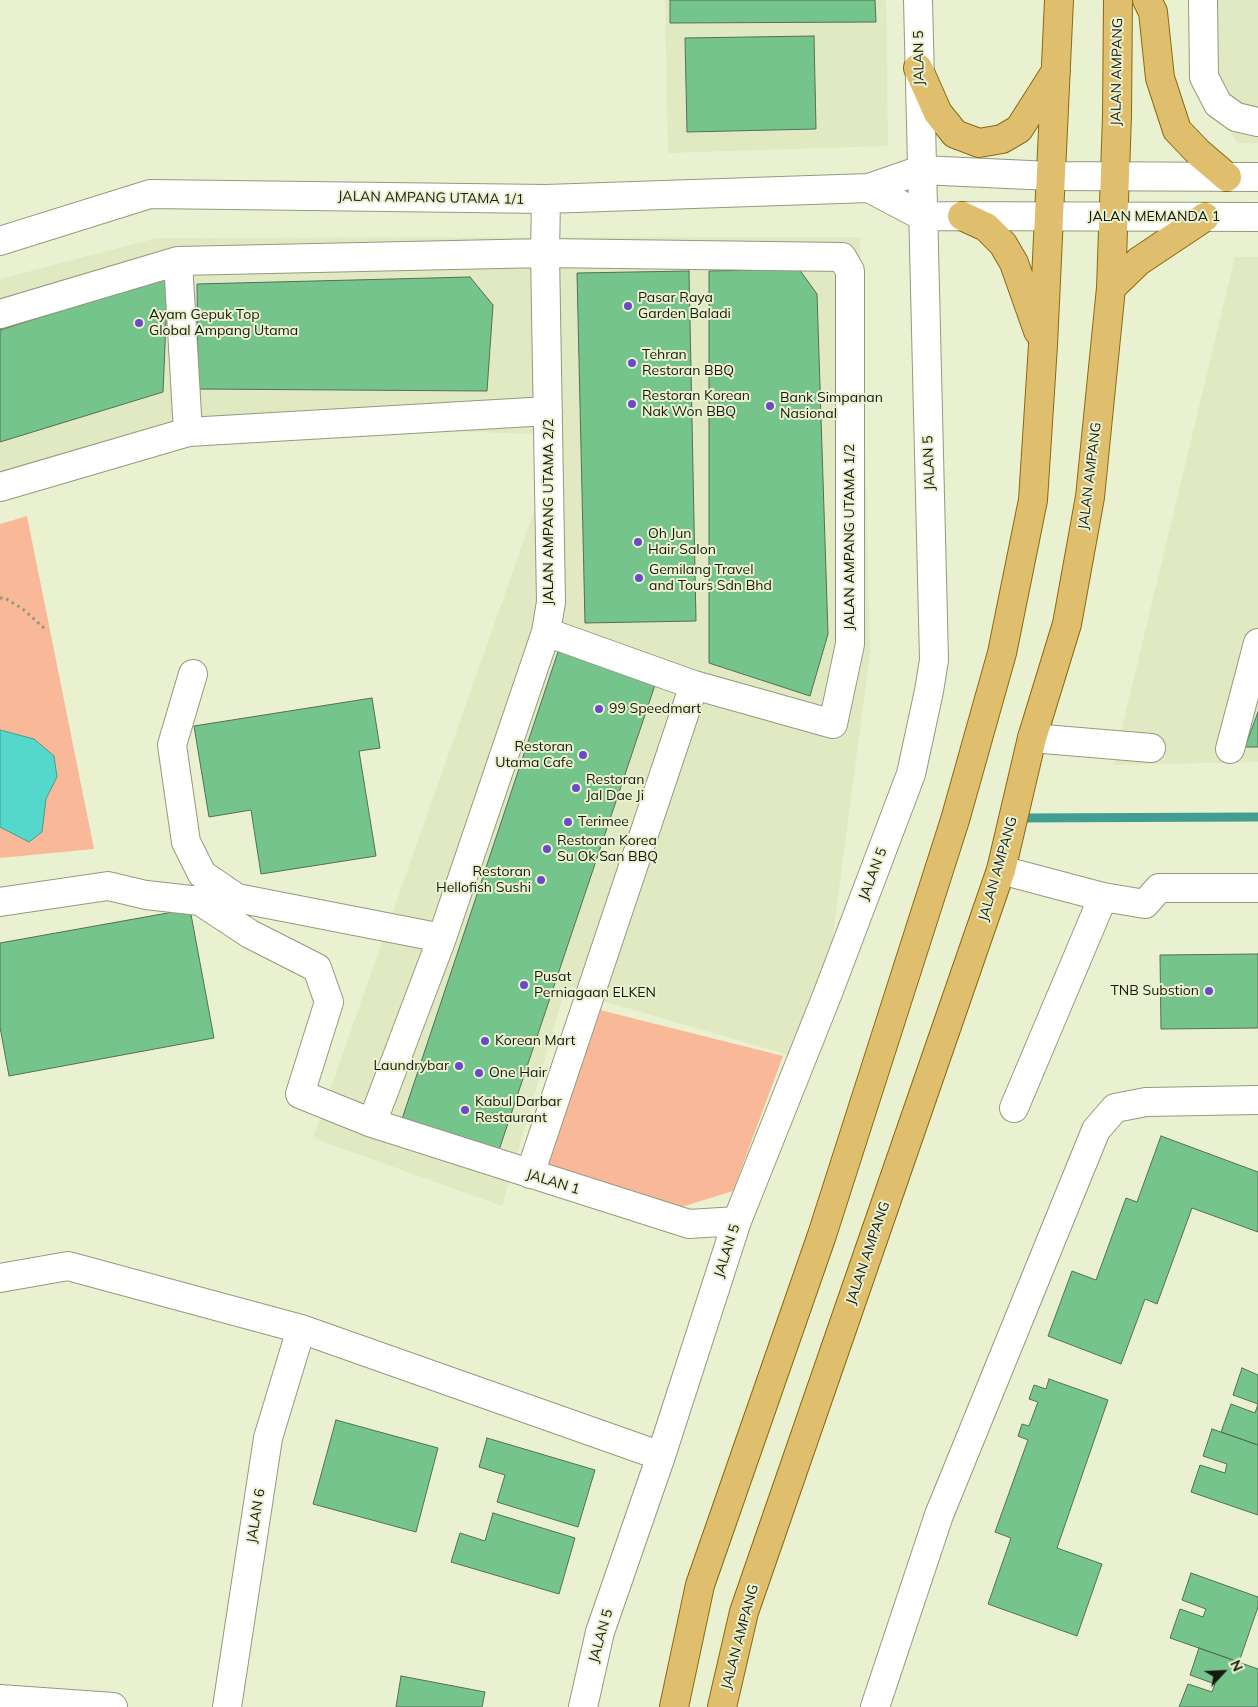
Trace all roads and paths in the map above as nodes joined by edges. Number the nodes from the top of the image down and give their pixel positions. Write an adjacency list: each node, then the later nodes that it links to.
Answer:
1 (918, 0): 6 (street, JALAN 5)
2 (1059, 0): 7 (main road)
3 (1118, 0): 11 (main road, JALAN AMPANG)
4 (1147, 0): 12 (main road)
5 (1203, 0): 8 (street)
6 (918, 68): 7 (main road); 9 (street, JALAN 5)
7 (1056, 70): 10 (main road)
8 (1258, 122)
9 (921, 170): 10 (street, JALAN AMPANG UTAMA 1/1); 14 (street, JALAN AMPANG UTAMA 1/1); 16 (street, JALAN 5)
10 (1051, 176): 11 (street); 18 (main road)
11 (1115, 176): 12 (street); 19 (main road, JALAN AMPANG)
12 (1227, 177): 13 (street)
13 (1258, 177)
14 (869, 188): 15 (street, JALAN AMPANG UTAMA 1/1); 16 (street, JALAN AMPANG UTAMA 1/1)
15 (546, 200): 22 (street, JALAN AMPANG UTAMA 1/1); 23 (street, JALAN AMPANG UTAMA 2/2)
16 (922, 216): 17 (street, JALAN AMPANG UTAMA 1/1); 49 (street, JALAN 5)
17 (962, 216): 18 (street, JALAN AMPANG UTAMA 1/1); 27 (main road)
18 (1049, 216): 19 (street, JALAN MEMANDA 1); 27 (main road)
19 (1114, 217): 20 (street, JALAN MEMANDA 1); 25 (main road, JALAN AMPANG)
20 (1206, 217): 21 (street, JALAN MEMANDA 1); 25 (main road)
21 (1258, 217)
22 (0, 241)
23 (545, 253): 24 (street); 28 (street, JALAN AMPANG UTAMA 2/2); 36 (street, JALAN AMPANG UTAMA 1/2)
24 (178, 261): 26 (street); 29 (street)
25 (1110, 288): 37 (main road, JALAN AMPANG)
26 (0, 314)
27 (1043, 345): 57 (main road)
28 (548, 411): 29 (street); 33 (street, JALAN AMPANG UTAMA 2/2)
29 (188, 432): 30 (street)
30 (0, 487)
31 (0, 598): 32 (path)
32 (45, 629)
33 (546, 632): 36 (street); 44 (street, JALAN AMPANG UTAMA 2/2)
34 (1258, 643): 39 (street)
35 (192, 674): 44 (street)
36 (694, 685): 48 (street)
37 (1032, 738): 38 (street); 40 (main road, JALAN AMPANG)
38 (1151, 748)
39 (1230, 749)
40 (1001, 870): 42 (street); 58 (main road, JALAN AMPANG)
41 (1258, 888): 42 (street)
42 (1103, 898): 46 (street)
43 (0, 902): 47 (street, JALAN 1)
44 (442, 938): 47 (street, JALAN AMPANG UTAMA 2/2)
45 (1258, 1100): 59 (street)
46 (1014, 1108)
47 (372, 1123): 48 (street, JALAN 1)
48 (530, 1174): 49 (street, JALAN 1)
49 (737, 1221): 52 (street, JALAN 5)
50 (0, 1278): 51 (street)
51 (301, 1329): 52 (street); 55 (street, JALAN 6)
52 (661, 1456): 56 (street, JALAN 5)
53 (0, 1700): 54 (street)
54 (113, 1707)
55 (227, 1707)
56 (583, 1707)
57 (674, 1707)
58 (722, 1707)
59 (875, 1707)

